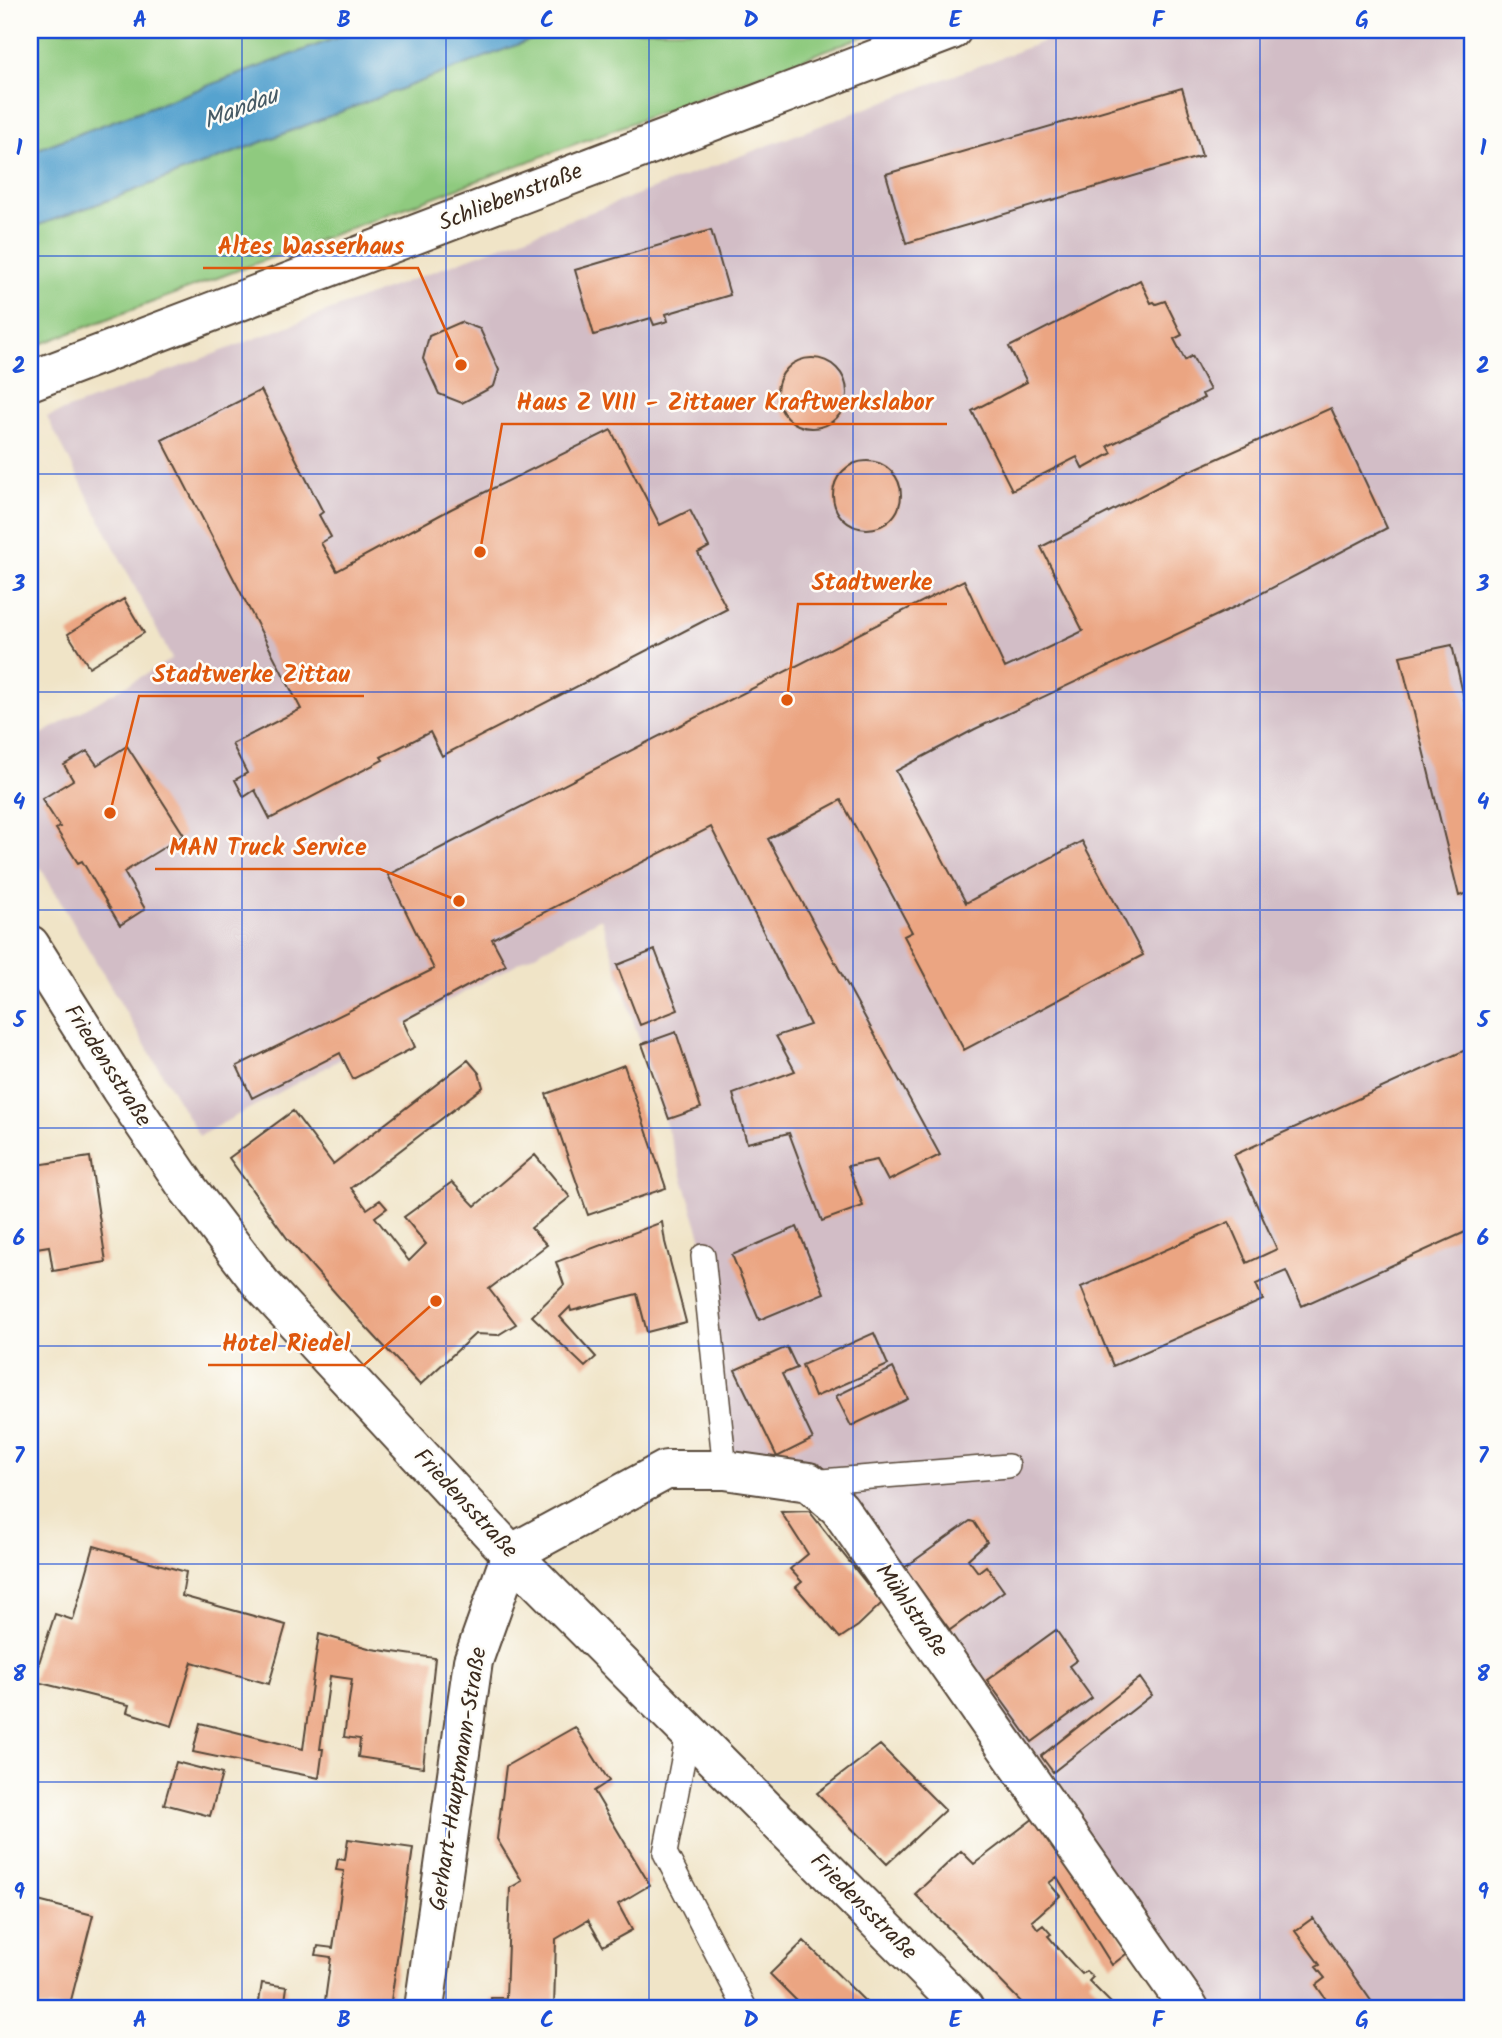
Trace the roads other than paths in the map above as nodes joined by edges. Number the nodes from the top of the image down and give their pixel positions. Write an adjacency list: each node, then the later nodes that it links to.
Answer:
1 (952, 30): 2 (street, Schliebenstraße)
2 (30, 382)
3 (30, 945): 8 (street, Friedensstraße)
4 (703, 1256): 6 (lane)
5 (1008, 1466): 7 (lane)
6 (725, 1470): 7 (street); 8 (street)
7 (809, 1482): 13 (street, Mühlstraße)
8 (511, 1554): 9 (street, Friedensstraße); 10 (street, Gerhart-Hauptmann-Straße)
9 (688, 1734): 11 (lane); 12 (street, Friedensstraße)
10 (424, 2008)
11 (745, 2008)
12 (964, 2008)
13 (1189, 2008)

